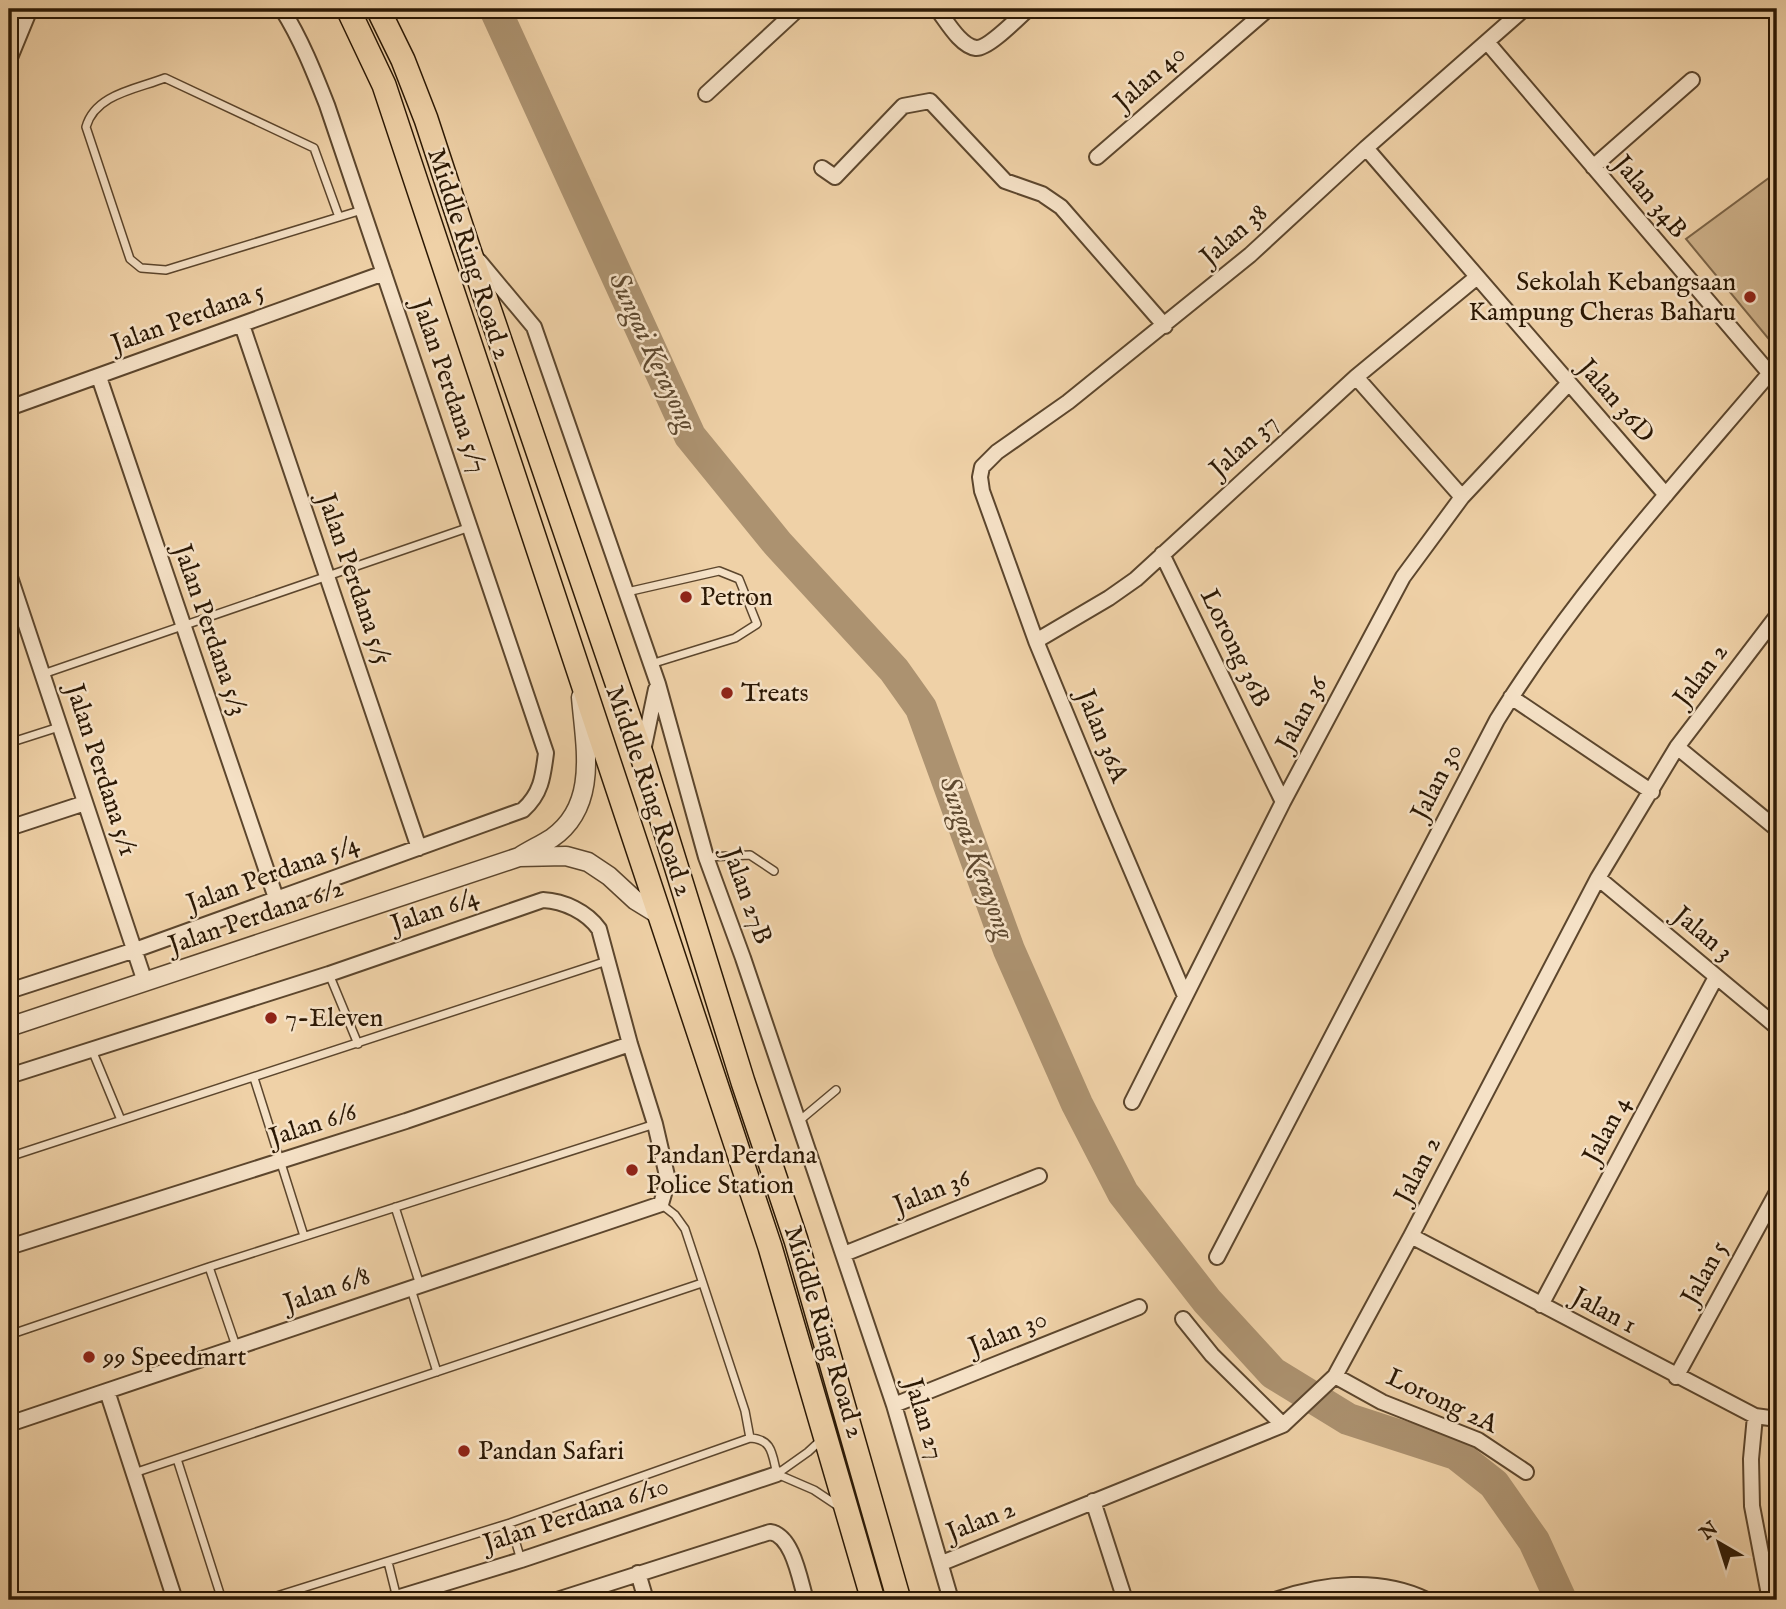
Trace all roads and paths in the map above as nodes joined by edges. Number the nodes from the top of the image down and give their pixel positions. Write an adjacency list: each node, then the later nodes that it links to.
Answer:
1 (30, 9): 11 (street)
2 (282, 9): 18 (street, Jalan Perdana 5/7)
3 (348, 9): 42 (highway, Middle Ring Road 2)
4 (378, 9): 20 (highway, Middle Ring Road 2)
5 (797, 9): 13 (street)
6 (937, 9): 7 (street)
7 (1028, 9)
8 (1268, 9): 15 (street, Jalan 40)
9 (1524, 9): 10 (street, Jalan 38)
10 (1487, 42): 14 (street, Jalan 38); 16 (street, Jalan 34B)
11 (9, 60)
12 (1692, 80): 16 (street)
13 (705, 94)
14 (1366, 148): 22 (street, Jalan 36D); 24 (street, Jalan 38)
15 (1097, 157)
16 (1593, 167): 27 (street, Jalan 34B)
17 (822, 168): 24 (street)
18 (362, 210): 19 (lane); 21 (street, Jalan Perdana 5/7)
19 (339, 217): 19 (lane)
20 (469, 250): 37 (street, Jalan 27B); 49 (highway, Middle Ring Road 2)
21 (384, 272): 23 (street, Jalan Perdana 5); 33 (street, Jalan Perdana 5/7)
22 (1477, 277): 26 (street, Jalan 37); 28 (street, Jalan 36D)
23 (242, 325): 25 (street, Jalan Perdana 5); 36 (street, Jalan Perdana 5/5)
24 (1165, 326): 30 (street, Jalan 38)
25 (99, 377): 29 (street, Jalan Perdana 5); 39 (street, Jalan Perdana 5/3)
26 (1356, 377): 32 (street); 34 (street, Jalan 37)
27 (1773, 378): 31 (street, Jalan 30)
28 (1568, 384): 31 (street, Jalan 36D); 32 (street, Jalan 36)
29 (9, 408)
30 (982, 491): 40 (street, Jalan 36A)
31 (1666, 495): 45 (street, Jalan 30)
32 (1462, 497): 52 (street, Jalan 36)
33 (471, 527): 36 (lane); 50 (street, Jalan Perdana 5/7)
34 (1162, 554): 40 (street, Jalan 37); 52 (street, Lorong 36B)
35 (9, 575): 43 (street, Jalan Perdana 5/1)
36 (327, 576): 39 (lane); 56 (street, Jalan Perdana 5/5)
37 (627, 592): 41 (street, Jalan 27B); 41 (lane)
38 (1777, 616): 48 (street, Jalan 2)
39 (183, 625): 43 (lane); 61 (street, Jalan Perdana 5/3)
40 (1036, 641): 69 (street, Jalan 36A)
41 (651, 664): 44 (street, Jalan 27B)
42 (579, 671): 57 (street, Jalan Perdana 6/2); 62 (highway, Middle Ring Road 2)
43 (43, 674): 46 (street, Jalan Perdana 5/1)
44 (657, 684): 49 (street); 58 (street, Jalan 27B)
45 (1511, 697): 51 (street); 92 (street, Jalan 30)
46 (60, 726): 47 (lane); 53 (street, Jalan Perdana 5/1)
47 (9, 743)
48 (1677, 747): 51 (street, Jalan 2); 55 (street)
49 (642, 756): 132 (highway, Middle Ring Road 2)
50 (541, 786): 56 (street, Jalan Perdana 5/4)
51 (1652, 792): 60 (street, Jalan 2)
52 (1283, 802): 69 (street, Jalan 36)
53 (85, 803): 54 (street); 63 (street, Jalan Perdana 5/1)
54 (9, 828)
55 (1777, 829)
56 (419, 848): 61 (street, Jalan Perdana 5/4)
57 (519, 857): 62 (street, Jalan Perdana 6/2); 67 (street, Jalan Perdana 6/2)
58 (706, 857): 59 (lane); 80 (street, Jalan 27B)
59 (774, 872)
60 (1598, 878): 66 (street, Jalan 3); 89 (street, Jalan 2)
61 (275, 898): 63 (street, Jalan Perdana 5/4)
62 (662, 916): 110 (highway, Middle Ring Road 2)
63 (135, 950): 67 (street, Jalan Perdana 5/1); 68 (street, Jalan Perdana 5/4)
64 (607, 961): 65 (street, Jalan 6/4); 72 (lane); 73 (street, Jalan 6/4)
65 (330, 974): 72 (lane); 74 (street, Jalan 6/4)
66 (1716, 977): 71 (street, Jalan 3); 96 (street, Jalan 4)
67 (145, 982): 70 (street, Jalan Perdana 6/2)
68 (9, 990)
69 (1185, 996): 78 (street, Jalan 36)
70 (9, 1027)
71 (1777, 1027)
72 (358, 1044): 76 (lane)
73 (630, 1044): 81 (street, Jalan 6/4); 83 (street, Jalan 6/6)
74 (92, 1050): 75 (street, Jalan 6/4); 79 (lane)
75 (9, 1076)
76 (254, 1078): 79 (lane); 83 (lane)
77 (836, 1090): 80 (lane)
78 (1132, 1102)
79 (121, 1121): 82 (lane)
80 (798, 1121): 91 (street, Jalan 27B)
81 (655, 1124): 86 (street, Jalan 6/4); 87 (lane)
82 (9, 1157)
83 (280, 1161): 88 (lane); 90 (street, Jalan 6/6)
84 (1038, 1176): 91 (street, Jalan 36)
85 (1777, 1192): 102 (street, Jalan 5)
86 (661, 1204): 94 (lane); 95 (street, Jalan 6/8)
87 (395, 1207): 88 (lane); 95 (lane)
88 (304, 1236): 93 (lane)
89 (1411, 1236): 96 (street, Jalan 1); 103 (street, Jalan 2)
90 (9, 1247)
91 (844, 1254): 105 (street, Jalan 27)
92 (1217, 1257)
93 (209, 1267): 99 (lane); 100 (lane)
94 (702, 1283): 101 (lane); 111 (lane)
95 (416, 1286): 100 (street, Jalan 6/8); 101 (lane)
96 (1541, 1305): 102 (street, Jalan 1)
97 (1139, 1307): 105 (street, Jalan 30)
98 (1183, 1319): 108 (street)
99 (9, 1335)
100 (236, 1346): 104 (street, Jalan 6/8)
101 (437, 1371): 112 (lane)
102 (1676, 1377): 106 (street, Jalan 1)
103 (1331, 1381): 108 (street, Jalan 2); 113 (street, Lorong 2A)
104 (107, 1391): 109 (street, Jalan 6/8); 114 (street)
105 (894, 1405): 121 (street, Jalan 27)
106 (1755, 1416): 107 (street, Jalan 1); 137 (street)
107 (1777, 1419)
108 (1288, 1422): 116 (street, Jalan 2)
109 (9, 1424)
110 (825, 1436): 115 (lane); 117 (highway, Middle Ring Road 2)
111 (750, 1437): 115 (lane); 118 (lane)
112 (177, 1459): 114 (lane); 126 (lane)
113 (1526, 1472)
114 (134, 1473): 125 (street)
115 (777, 1474): 117 (lane); 119 (street, Jalan Perdana 6/10)
116 (1093, 1501): 121 (street, Jalan 2); 134 (street)
117 (849, 1513): 131 (highway, Middle Ring Road 2)
118 (510, 1523): 119 (lane); 120 (lane)
119 (521, 1559): 124 (street, Jalan Perdana 6/10)
120 (388, 1562): 124 (lane); 127 (lane)
121 (942, 1563): 133 (street, Jalan 27)
122 (638, 1573): 128 (street); 129 (street); 130 (street)
123 (1303, 1595): 135 (street); 136 (street)
124 (394, 1599)
125 (175, 1600)
126 (222, 1600)
127 (264, 1600)
128 (558, 1600)
129 (646, 1600)
130 (806, 1600)
131 (873, 1600)
132 (900, 1600)
133 (951, 1600)
134 (1125, 1600)
135 (1275, 1600)
136 (1427, 1600)
137 (1770, 1600)

